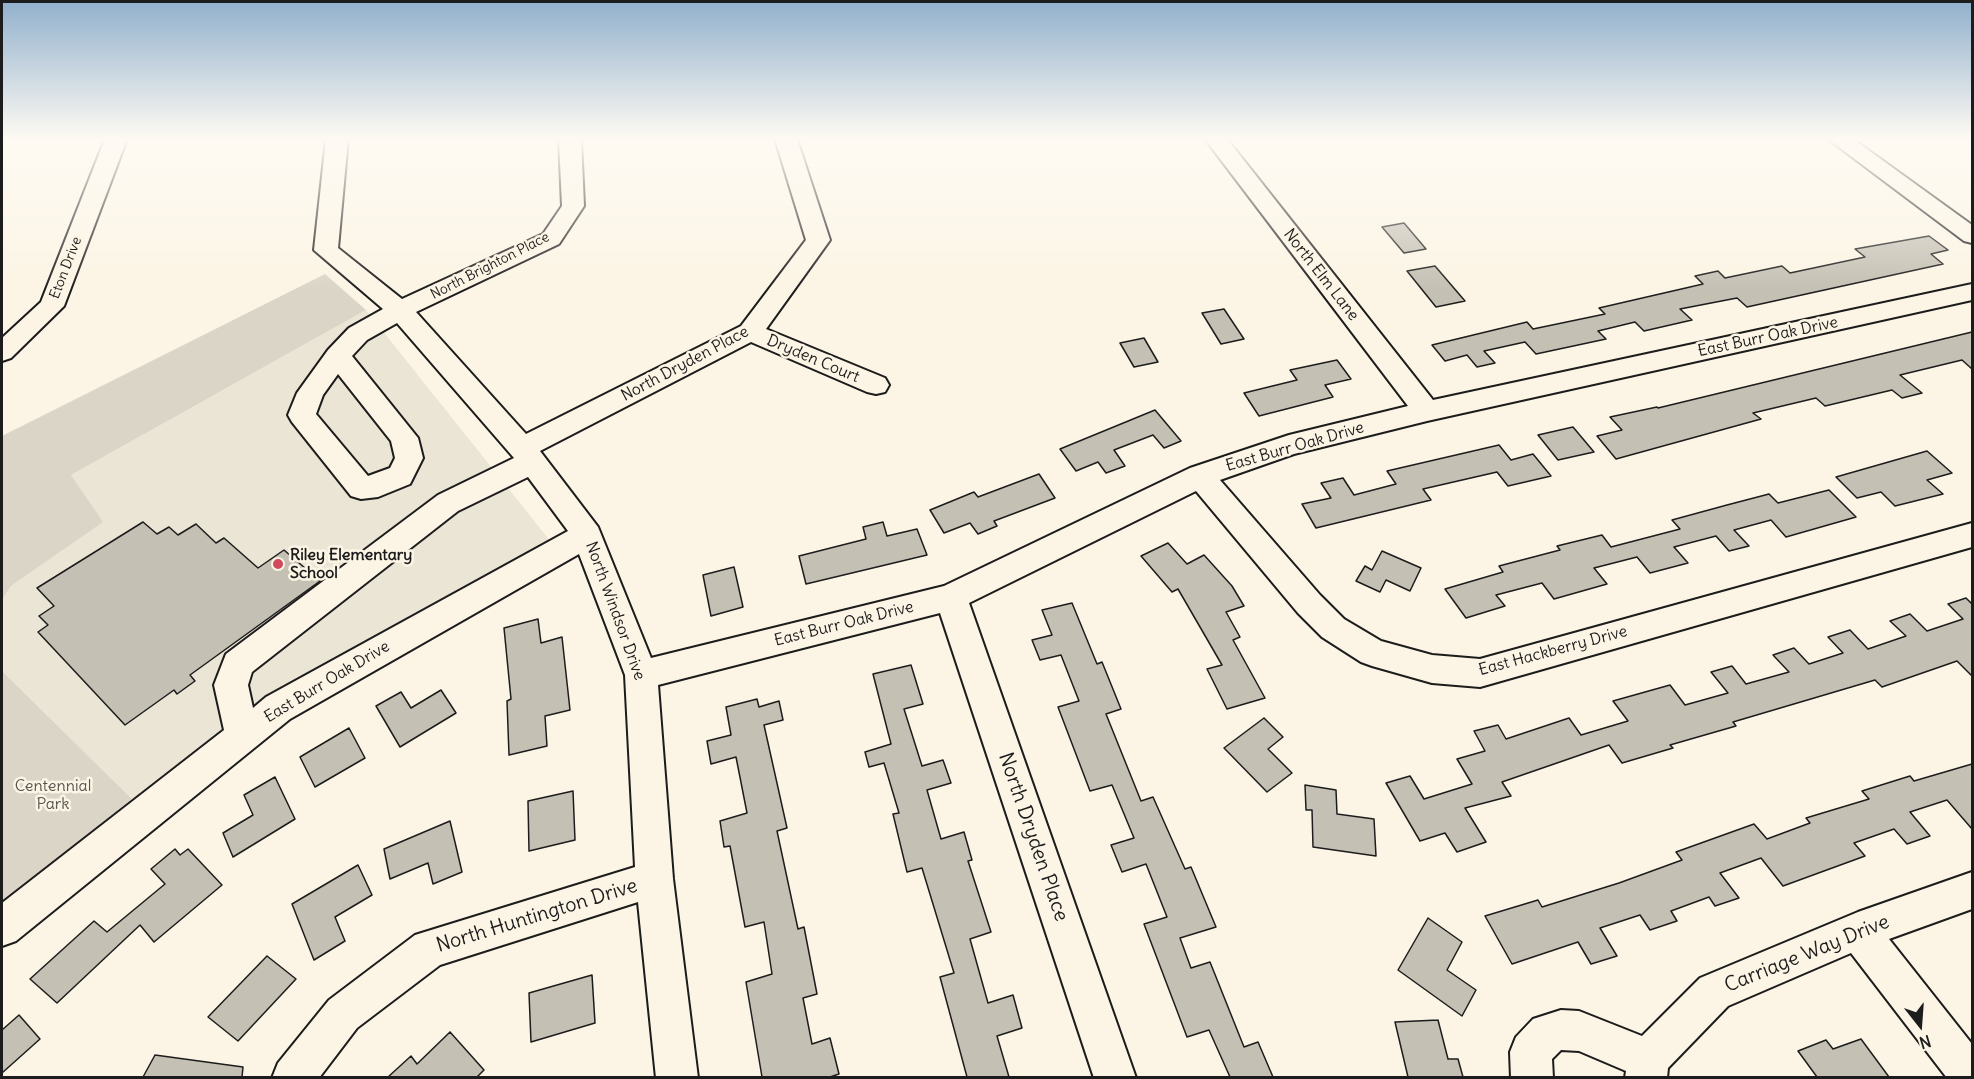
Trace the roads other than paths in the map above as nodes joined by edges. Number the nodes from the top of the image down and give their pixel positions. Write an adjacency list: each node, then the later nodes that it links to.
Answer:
1 (97, 189): 11 (street, Eton Drive)
2 (332, 189): 9 (street, North Windsor Drive)
3 (572, 189): 9 (street, North Brighton Place)
4 (802, 189): 12 (street, North Dryden Place)
5 (1255, 189): 16 (street, North Elm Lane)
6 (1908, 189): 7 (street)
7 (1972, 236)
8 (1972, 292): 16 (street, East Burr Oak Drive)
9 (400, 310): 14 (street, North Brighton Place); 17 (street, North Windsor Drive)
10 (2, 319): 11 (street)
11 (33, 323): 13 (street, Eton Drive)
12 (750, 332): 15 (street, Dryden Court); 17 (street, North Dryden Place)
13 (2, 352)
14 (337, 356): 14 (street, North Brighton Place)
15 (876, 385)
16 (1427, 411): 18 (street, East Burr Oak Drive)
17 (527, 455): 19 (street, North Windsor Drive); 23 (street, North Dryden Place)
18 (1200, 476): 20 (street, East Hackberry Drive); 21 (street, East Burr Oak Drive)
19 (587, 535): 22 (street, North Windsor Drive); 23 (street, East Burr Oak Drive)
20 (1972, 535)
21 (951, 597): 22 (street, East Burr Oak Drive); 32 (street, North Dryden Place)
22 (641, 675): 24 (street, North Windsor Drive)
23 (242, 736): 26 (street, East Burr Oak Drive)
24 (654, 879): 30 (street, North Huntington Drive); 31 (street, North Windsor Drive)
25 (1972, 891): 27 (street, Carriage Way Drive)
26 (2, 927)
27 (1858, 931): 28 (street, Carriage Way Drive); 29 (street)
28 (1647, 1068): 33 (street)
29 (1972, 1076)
30 (293, 1077)
31 (677, 1077)
32 (1115, 1077)
33 (1532, 1077)

